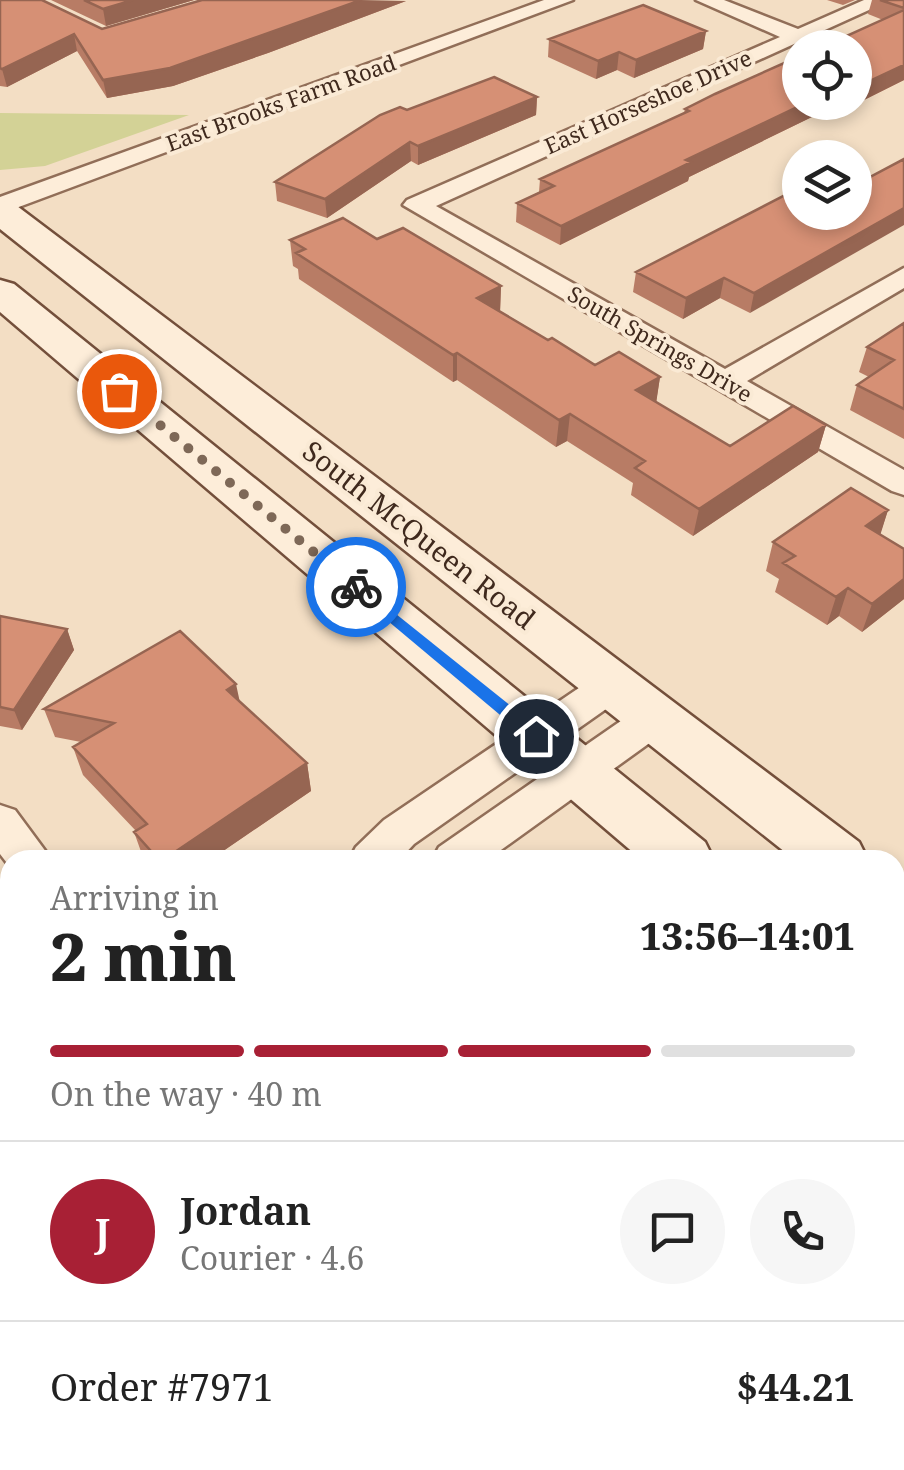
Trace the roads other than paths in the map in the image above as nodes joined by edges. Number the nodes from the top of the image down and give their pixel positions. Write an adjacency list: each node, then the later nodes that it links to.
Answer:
1 (563, 0): 8 (street, East Brooks Farm Road)
2 (706, 0): 4 (street)
3 (881, 0): 5 (street, East Horseshoe Drive)
4 (783, 30)
5 (812, 30)
6 (782, 43): 7 (street, East Horseshoe Drive)
7 (416, 205): 11 (street, South Springs Drive)
8 (0, 209): 13 (main road, South McQueen Road)
9 (904, 276): 11 (street)
10 (0, 292): 15 (main road)
11 (726, 382): 12 (street, South Springs Drive)
12 (904, 484)
13 (612, 685): 14 (main road, South McQueen Road); 15 (street)
14 (654, 718): 16 (street); 22 (main road, South McQueen Road)
15 (536, 736): 16 (main road); 19 (street)
16 (577, 770): 20 (street); 21 (main road)
17 (0, 822): 18 (street)
18 (22, 850)
19 (380, 850)
20 (468, 850)
21 (672, 850)
22 (825, 850)

